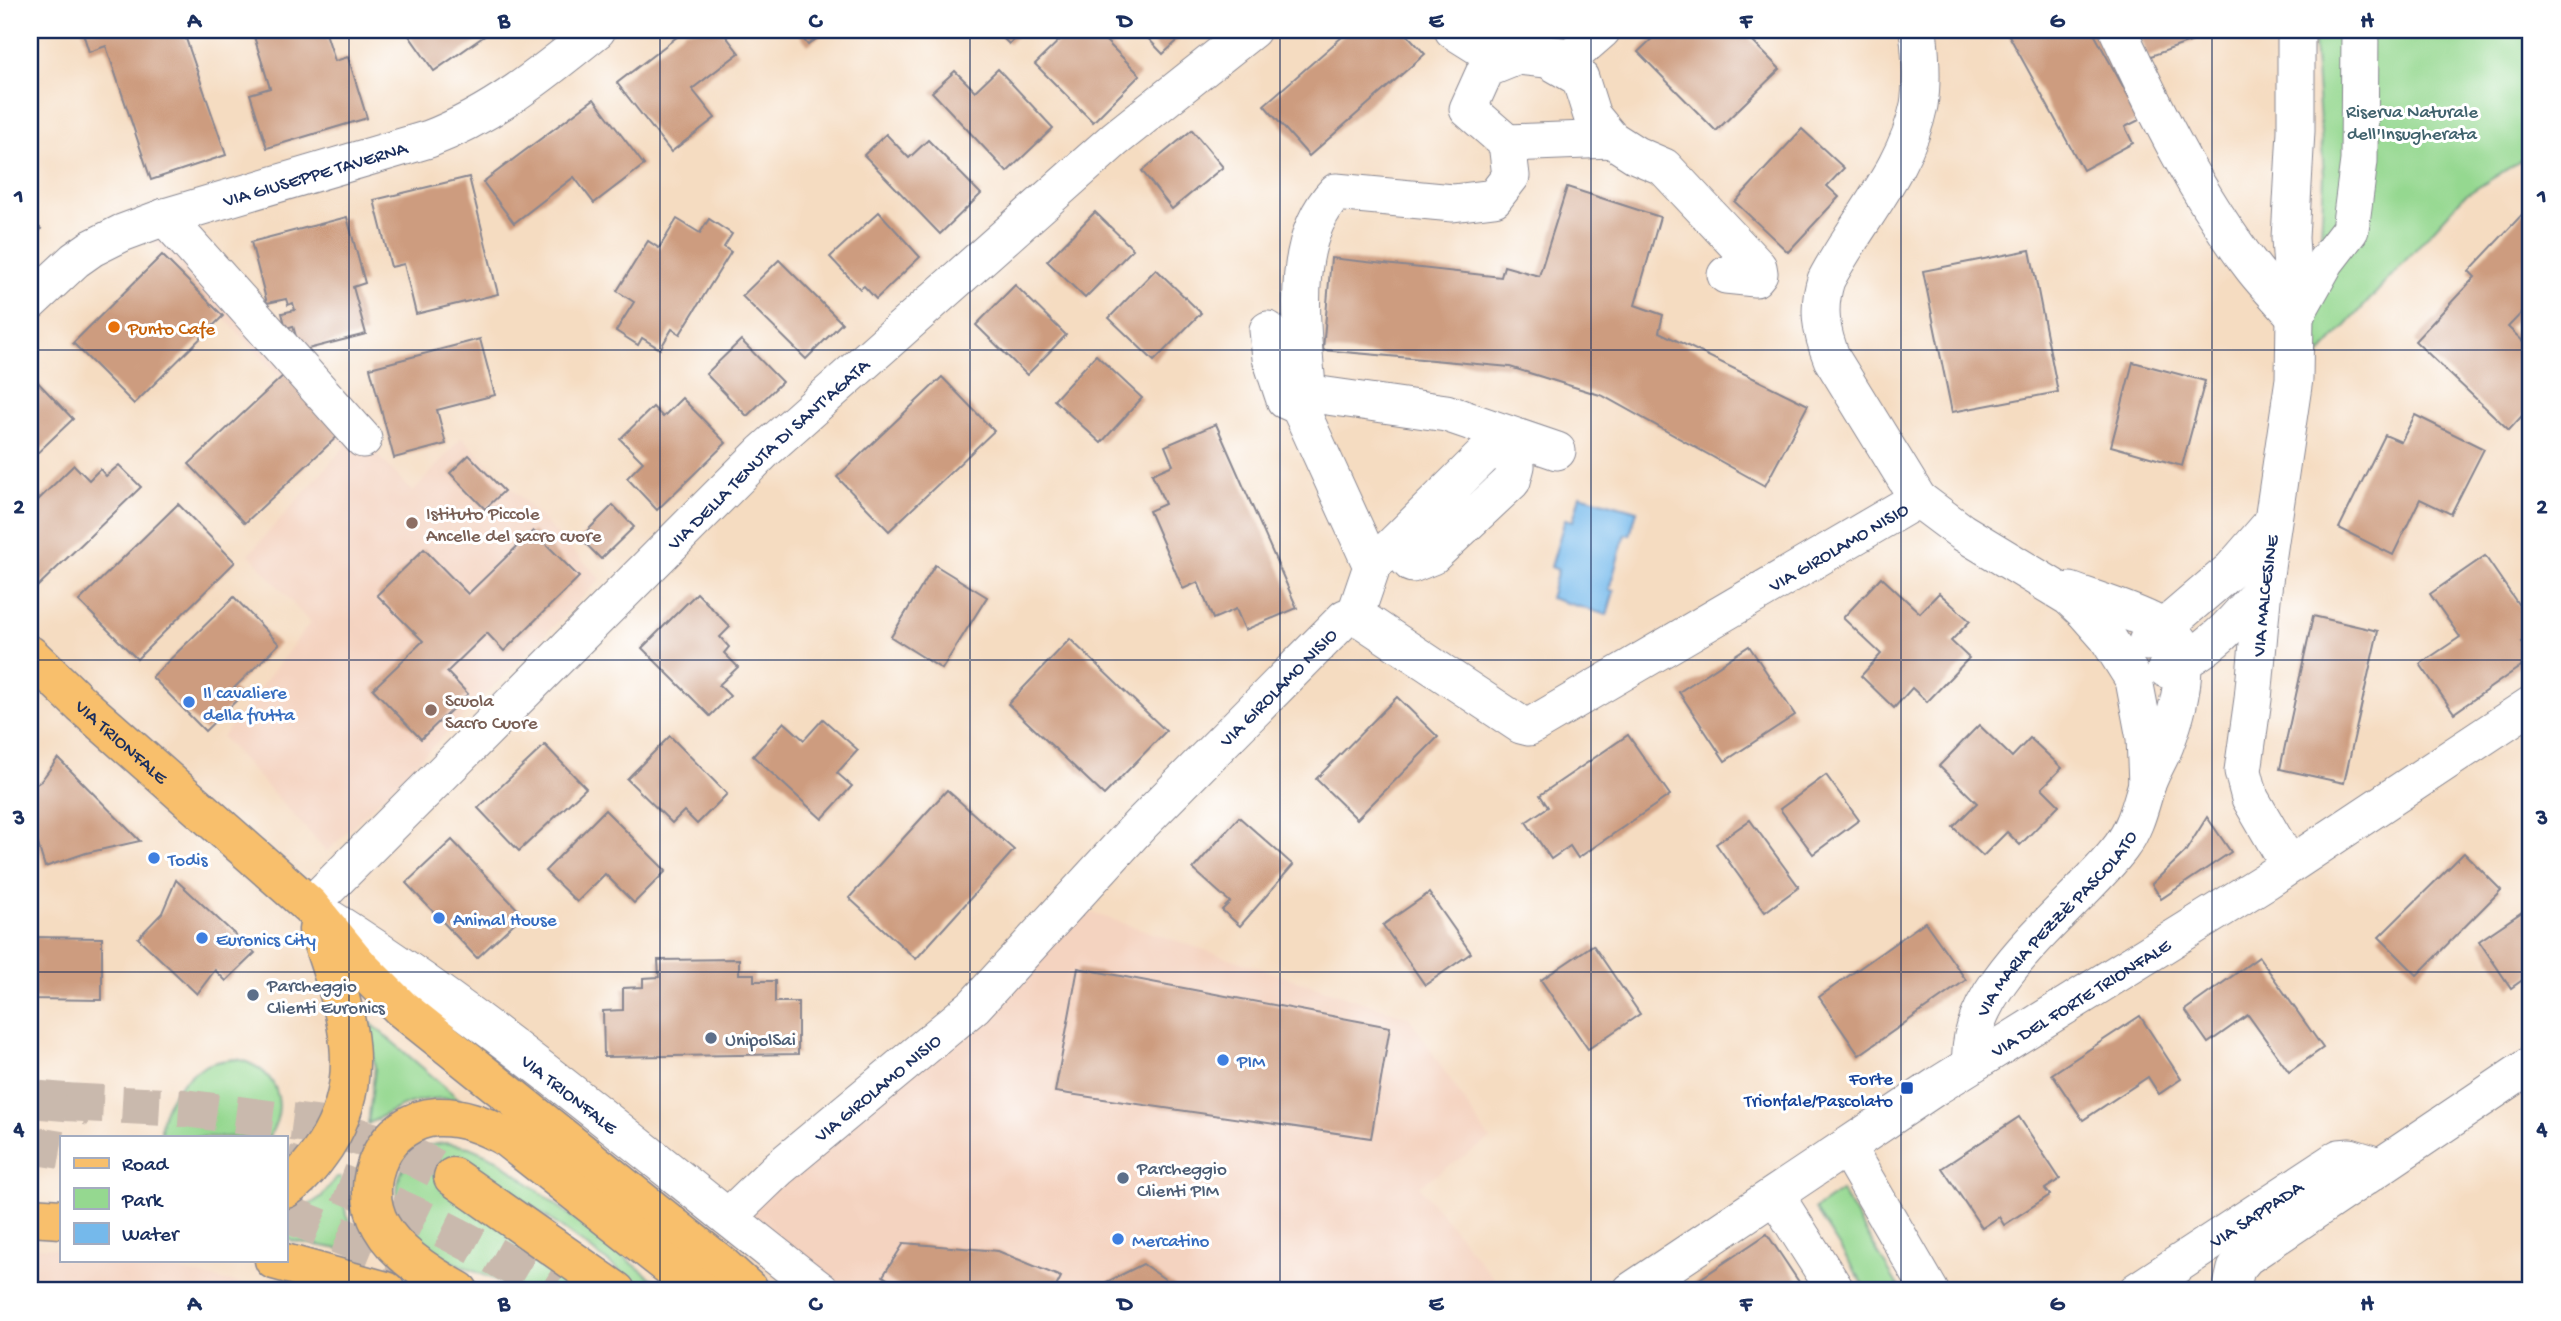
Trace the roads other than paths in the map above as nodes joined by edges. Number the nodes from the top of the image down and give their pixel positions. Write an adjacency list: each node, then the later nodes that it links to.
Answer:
1 (597, 30): 11 (street, VIA GIUSEPPE TAVERNA)
2 (1252, 30): 32 (street, VIA DELLA TENUTA DI SANT'AGATA)
3 (1453, 30): 4 (street)
4 (1602, 30)
5 (1918, 30): 19 (street, VIA MARIA PEZZÈ PASCOLATO)
6 (2118, 30): 14 (street)
7 (2296, 30): 14 (street, VIA MALCESINE)
8 (2360, 30): 14 (street, VIA MALCESINE)
9 (1611, 139): 10 (street); 10 (street); 12 (street)
10 (1507, 143): 16 (street)
11 (165, 217): 13 (street, VIA GIUSEPPE TAVERNA); 17 (street)
12 (1726, 275)
13 (30, 302)
14 (2295, 316): 20 (street, VIA MALCESINE)
15 (1268, 330): 16 (street)
16 (1303, 402): 18 (street); 23 (street)
17 (363, 439)
18 (1557, 451)
19 (1918, 499): 21 (street, VIA MARIA PEZZÈ PASCOLATO); 23 (street, VIA GIROLAMO NISIO)
20 (2272, 522): 22 (street, VIA MALCESINE); 24 (street)
21 (2047, 583): 24 (street, VIA MARIA PEZZÈ PASCOLATO); 27 (street, VIA MARIA PEZZÈ PASCOLATO)
22 (2263, 588): 26 (street); 28 (street, VIA MALCESINE)
23 (1354, 616): 41 (street, VIA GIROLAMO NISIO)
24 (2163, 627): 26 (street, VIA MARIA PEZZÈ PASCOLATO); 27 (street)
25 (30, 655): 32 (main road, VIA TRIONFALE)
26 (2191, 657): 27 (street); 28 (street); 30 (street, VIA MARIA PEZZÈ PASCOLATO)
27 (2129, 671): 30 (street, VIA MARIA PEZZÈ PASCOLATO)
28 (2253, 699): 31 (street, VIA MALCESINE)
29 (2531, 705): 31 (street, VIA DEL FORTE TRIONFALE)
30 (2147, 784): 33 (street, VIA MARIA PEZZÈ PASCOLATO)
31 (2290, 865): 33 (street, VIA DEL FORTE TRIONFALE)
32 (310, 906): 38 (main road); 41 (street, VIA TRIONFALE); 48 (main road, VIA TRIONFALE)
33 (1971, 1064): 35 (street, VIA DEL FORTE TRIONFALE)
34 (2531, 1065): 36 (street, VIA SAPPADA)
35 (1847, 1148): 39 (street, VIA DEL FORTE TRIONFALE); 52 (street)
36 (2379, 1166): 53 (street, VIA SAPPADA); 54 (street, VIA SAPPADA)
37 (453, 1177): 46 (main road)
38 (287, 1187)
39 (1775, 1195): 50 (street, VIA DEL FORTE TRIONFALE); 51 (street)
40 (30, 1217): 42 (main road)
41 (728, 1217): 49 (street, VIA TRIONFALE)
42 (60, 1219)
43 (281, 1262): 44 (main road)
44 (386, 1291)
45 (459, 1291): 47 (main road)
46 (617, 1291)
47 (701, 1291)
48 (750, 1291)
49 (821, 1291)
50 (1631, 1291)
51 (1836, 1291)
52 (1930, 1291)
53 (2137, 1291)
54 (2231, 1291)

